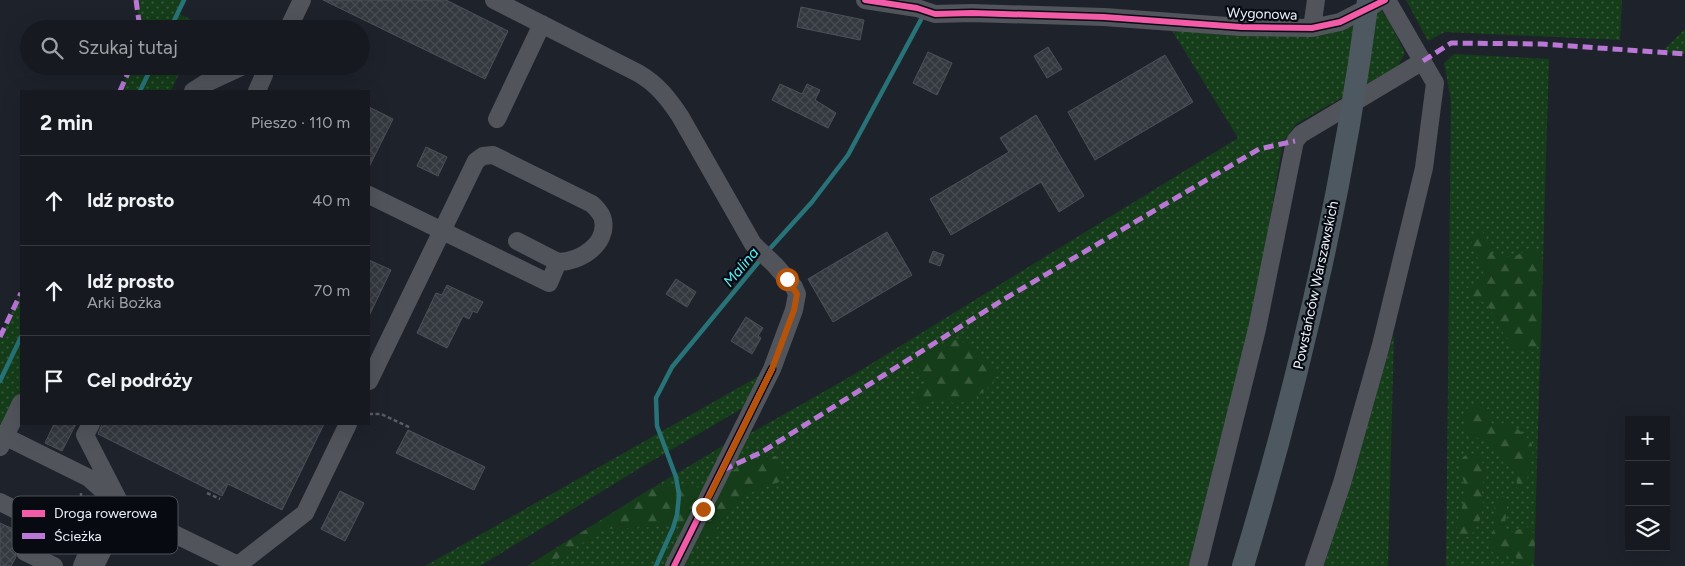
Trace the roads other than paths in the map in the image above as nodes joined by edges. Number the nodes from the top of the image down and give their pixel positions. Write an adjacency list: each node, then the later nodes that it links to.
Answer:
1 (302, 0): 7 (street)
2 (494, 0): 8 (street)
3 (865, 0): 9 (street, Wygonowa)
4 (1316, 0): 9 (street)
5 (1368, 0): 38 (main road, Powstańców Warszawskich)
6 (1386, 0): 9 (street, Wygonowa); 10 (street)
7 (292, 20)
8 (542, 24): 15 (street); 36 (street)
9 (1312, 28)
10 (1423, 60): 37 (street); 39 (street)
11 (226, 75): 13 (street)
12 (264, 75): 14 (street)
13 (195, 90)
14 (257, 90)
15 (497, 119)
16 (370, 195): 17 (street)
17 (442, 231): 19 (street); 19 (street); 20 (street)
18 (517, 241): 19 (street)
19 (558, 262)
20 (370, 379)
21 (20, 405): 24 (street)
22 (90, 425): 26 (street)
23 (348, 425): 29 (street)
24 (2, 439): 25 (street)
25 (109, 496)
26 (116, 496)
27 (0, 502): 28 (street)
28 (12, 508)
29 (178, 536)
30 (29, 554): 33 (street)
31 (87, 554): 34 (street)
32 (101, 554): 35 (street)
33 (54, 566)
34 (82, 566)
35 (95, 566)
36 (674, 566)
37 (1198, 566)
38 (1243, 566)
39 (1314, 566)

